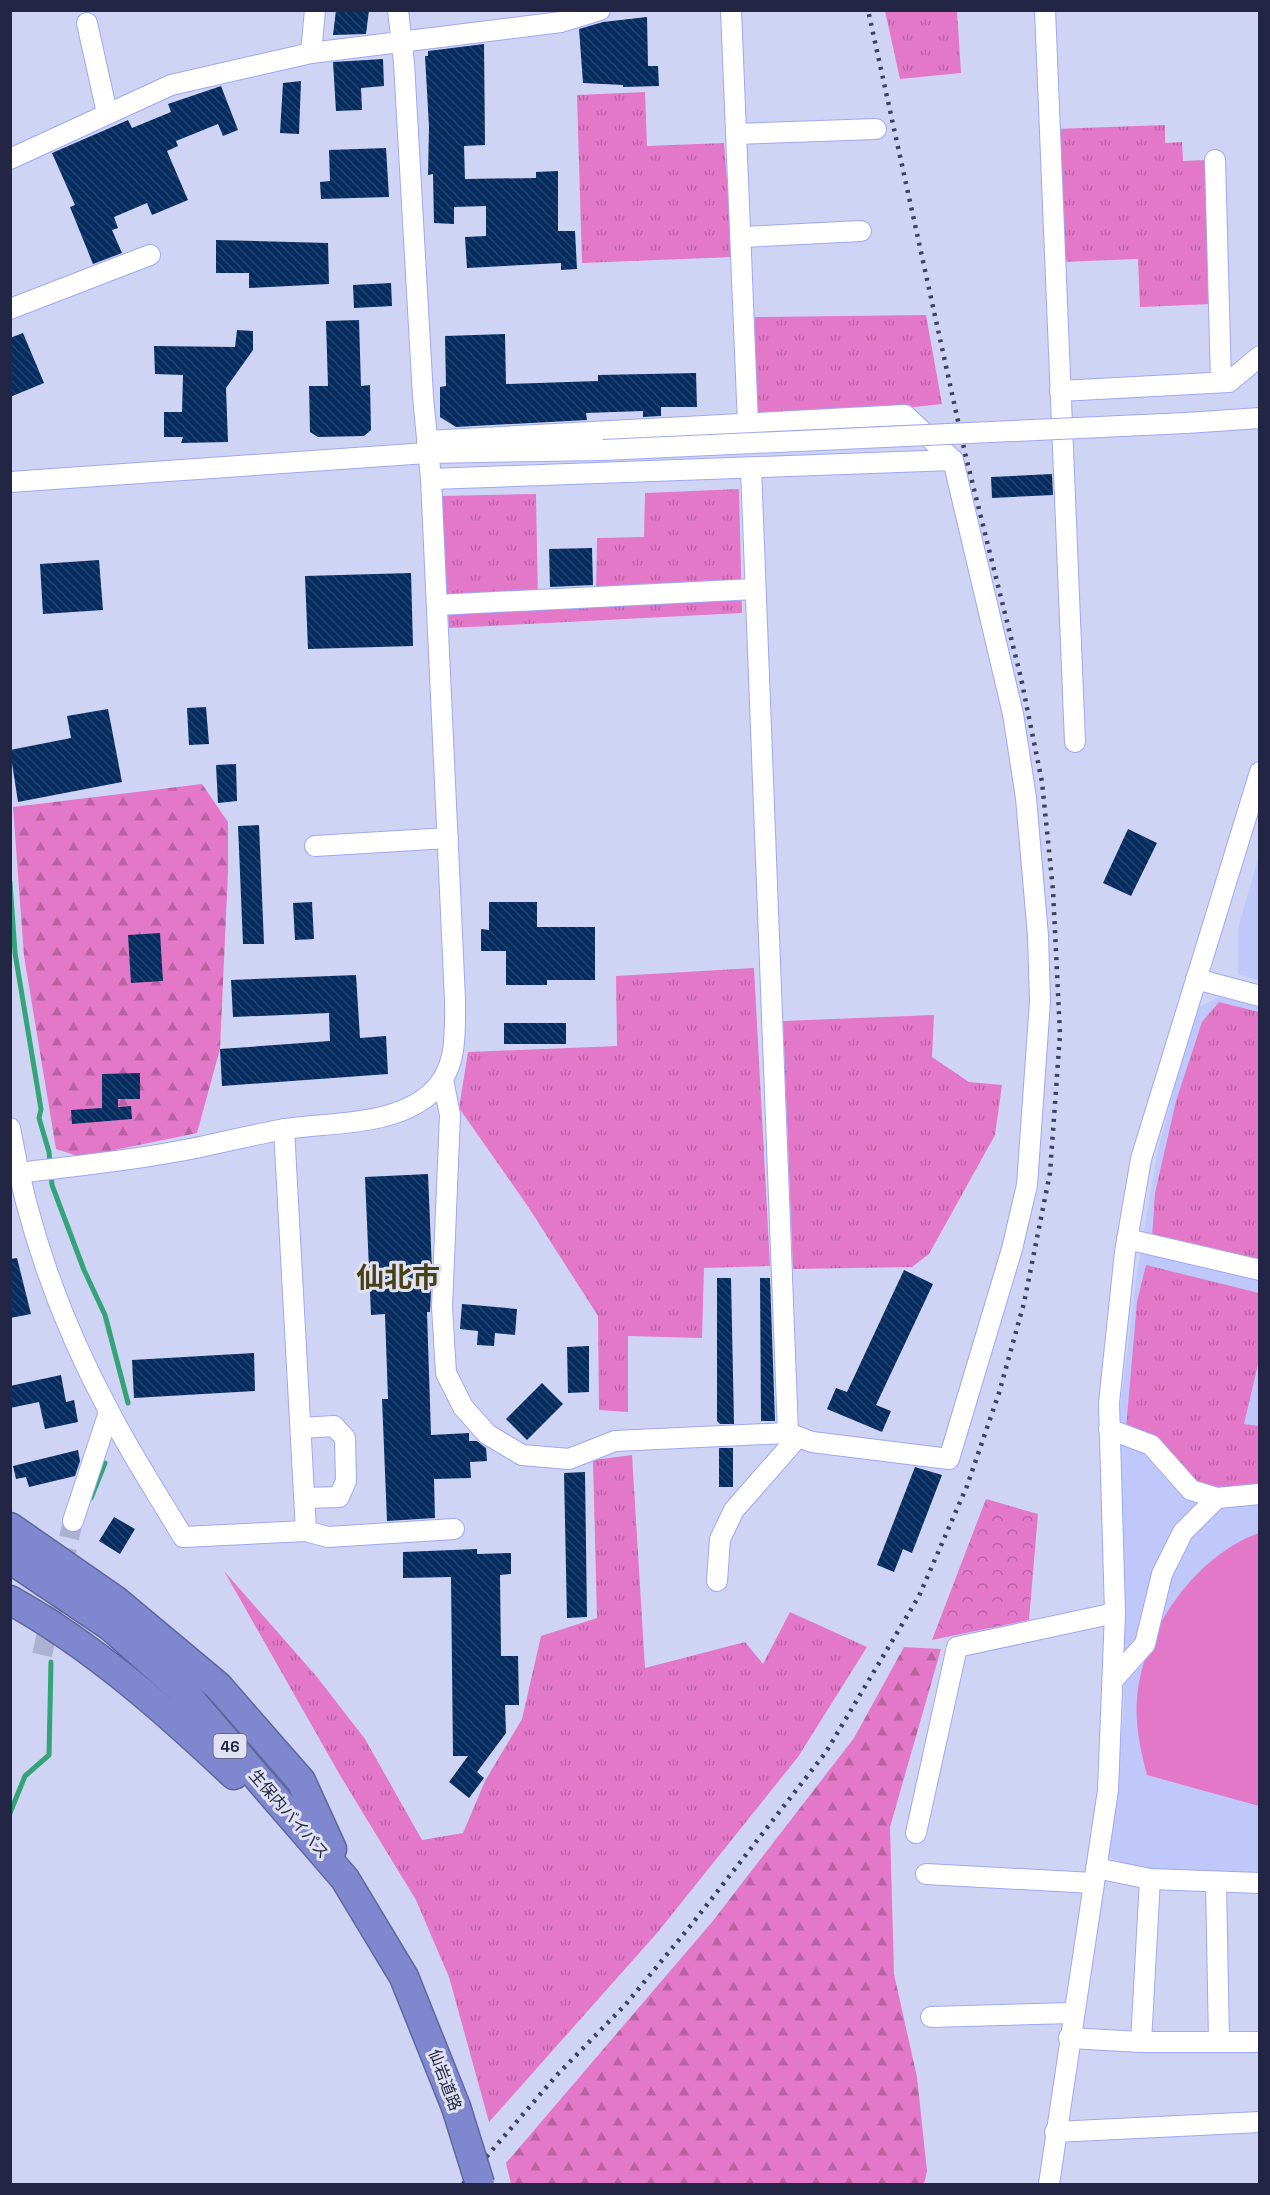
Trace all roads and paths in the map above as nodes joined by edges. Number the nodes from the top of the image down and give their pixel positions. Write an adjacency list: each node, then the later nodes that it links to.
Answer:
1 (315, 10): 8 (street)
2 (398, 10): 7 (street)
3 (600, 10): 7 (street)
4 (731, 10): 11 (street)
5 (1045, 10): 20 (street)
6 (87, 23): 9 (street)
7 (400, 43): 8 (street); 23 (street)
8 (311, 53): 9 (street)
9 (107, 113): 12 (street)
10 (876, 129): 11 (street)
11 (736, 134): 15 (street)
12 (10, 159)
13 (1215, 160): 19 (street)
14 (861, 231): 15 (street)
15 (741, 237): 22 (street)
16 (150, 255): 17 (street)
17 (10, 309)
18 (1260, 356): 19 (street)
19 (1221, 382): 20 (street)
20 (1060, 391): 30 (street)
21 (1260, 418): 23 (street, bridge)
22 (748, 425): 23 (street); 24 (street)
23 (427, 447): 26 (street); 27 (street)
24 (953, 460): 25 (street); 45 (street)
25 (751, 468): 26 (street); 28 (street)
26 (431, 479): 29 (street)
27 (10, 482)
28 (755, 590): 29 (street); 45 (street)
29 (437, 605): 32 (street)
30 (1075, 742)
31 (1260, 772): 34 (street)
32 (448, 838): 33 (street); 36 (street)
33 (315, 846)
34 (1196, 979): 35 (street); 40 (street)
35 (1260, 996)
36 (443, 1080): 38 (street); 45 (street)
37 (10, 1128): 39 (street)
38 (284, 1129): 39 (street); 43 (street)
39 (15, 1173): 42 (street)
40 (1127, 1239): 41 (street); 44 (street)
41 (1260, 1270)
42 (109, 1412): 49 (street); 52 (street)
43 (301, 1428): 47 (street); 47 (street)
44 (1109, 1429): 48 (street); 56 (street)
45 (793, 1435): 54 (street)
46 (1260, 1494): 48 (street)
47 (304, 1498): 52 (street)
48 (1217, 1498): 57 (street)
49 (73, 1521)
50 (10, 1527): 61 (highway)
51 (454, 1528): 52 (street)
52 (306, 1531)
53 (10, 1559): 61 (highway, 生保内バイパス / 46)
54 (717, 1581)
55 (10, 1600): 61 (highway)
56 (1115, 1613): 57 (street); 58 (street)
57 (1113, 1680): 60 (street)
58 (916, 1833)
59 (926, 1874): 60 (street)
60 (1095, 1875): 62 (street); 66 (street)
61 (345, 1879): 65 (highway, 生保内バイパス / 46)
62 (1150, 1879): 63 (street); 70 (street)
63 (1216, 1882): 64 (street); 69 (street)
64 (1260, 1883)
65 (404, 1977): 74 (highway, 仙岩道路 / 46, bridge)
66 (1073, 2013): 67 (street); 68 (street)
67 (931, 2017)
68 (1069, 2038): 70 (street); 73 (street)
69 (1219, 2041): 70 (street); 71 (street)
70 (1141, 2042)
71 (1260, 2042)
72 (1260, 2122): 73 (street)
73 (1055, 2132): 75 (street)
74 (480, 2184)
75 (1048, 2184)

